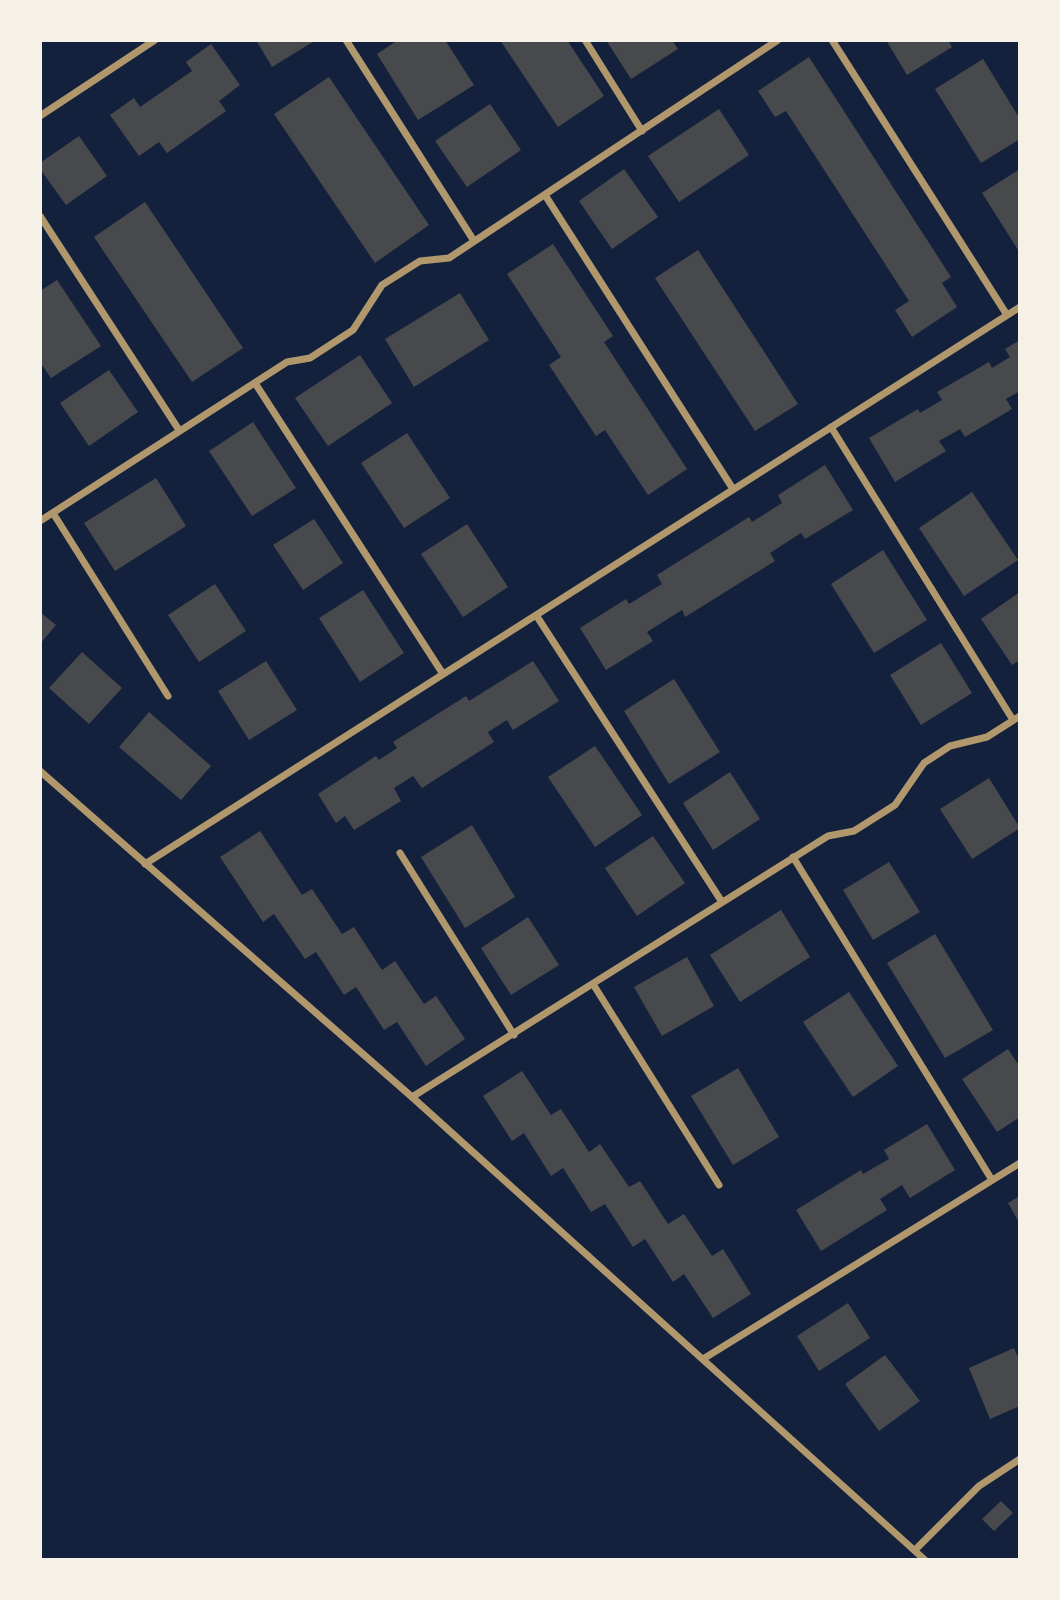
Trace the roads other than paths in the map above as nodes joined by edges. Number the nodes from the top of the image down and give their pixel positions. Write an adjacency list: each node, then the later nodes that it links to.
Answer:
1 (155, 40): 6 (street)
2 (346, 40): 10 (street)
3 (584, 40): 7 (street)
4 (778, 40): 7 (street)
5 (832, 40): 12 (street)
6 (40, 116)
7 (642, 131): 8 (street)
8 (545, 195): 10 (street); 16 (street)
9 (40, 216): 15 (street)
10 (474, 241): 13 (street)
11 (1020, 307): 12 (street)
12 (1007, 315): 14 (street)
13 (255, 383): 15 (street); 20 (street)
14 (831, 427): 16 (street); 22 (street)
15 (179, 430): 17 (street)
16 (733, 489): 19 (street)
17 (53, 513): 18 (street); 21 (street)
18 (40, 521)
19 (536, 615): 20 (street); 27 (street)
20 (443, 674): 26 (street)
21 (168, 696)
22 (1016, 718): 25 (street)
23 (40, 771): 26 (street)
24 (400, 853): 29 (street)
25 (793, 857): 27 (street); 32 (street)
26 (145, 863): 30 (street)
27 (722, 902): 28 (street)
28 (593, 984): 29 (street); 33 (street)
29 (514, 1035): 30 (street)
30 (412, 1097): 34 (street)
31 (1020, 1163): 32 (street)
32 (992, 1180): 34 (street)
33 (719, 1185)
34 (703, 1359): 36 (street)
35 (1020, 1460): 36 (street)
36 (915, 1550): 37 (street)
37 (925, 1560)

